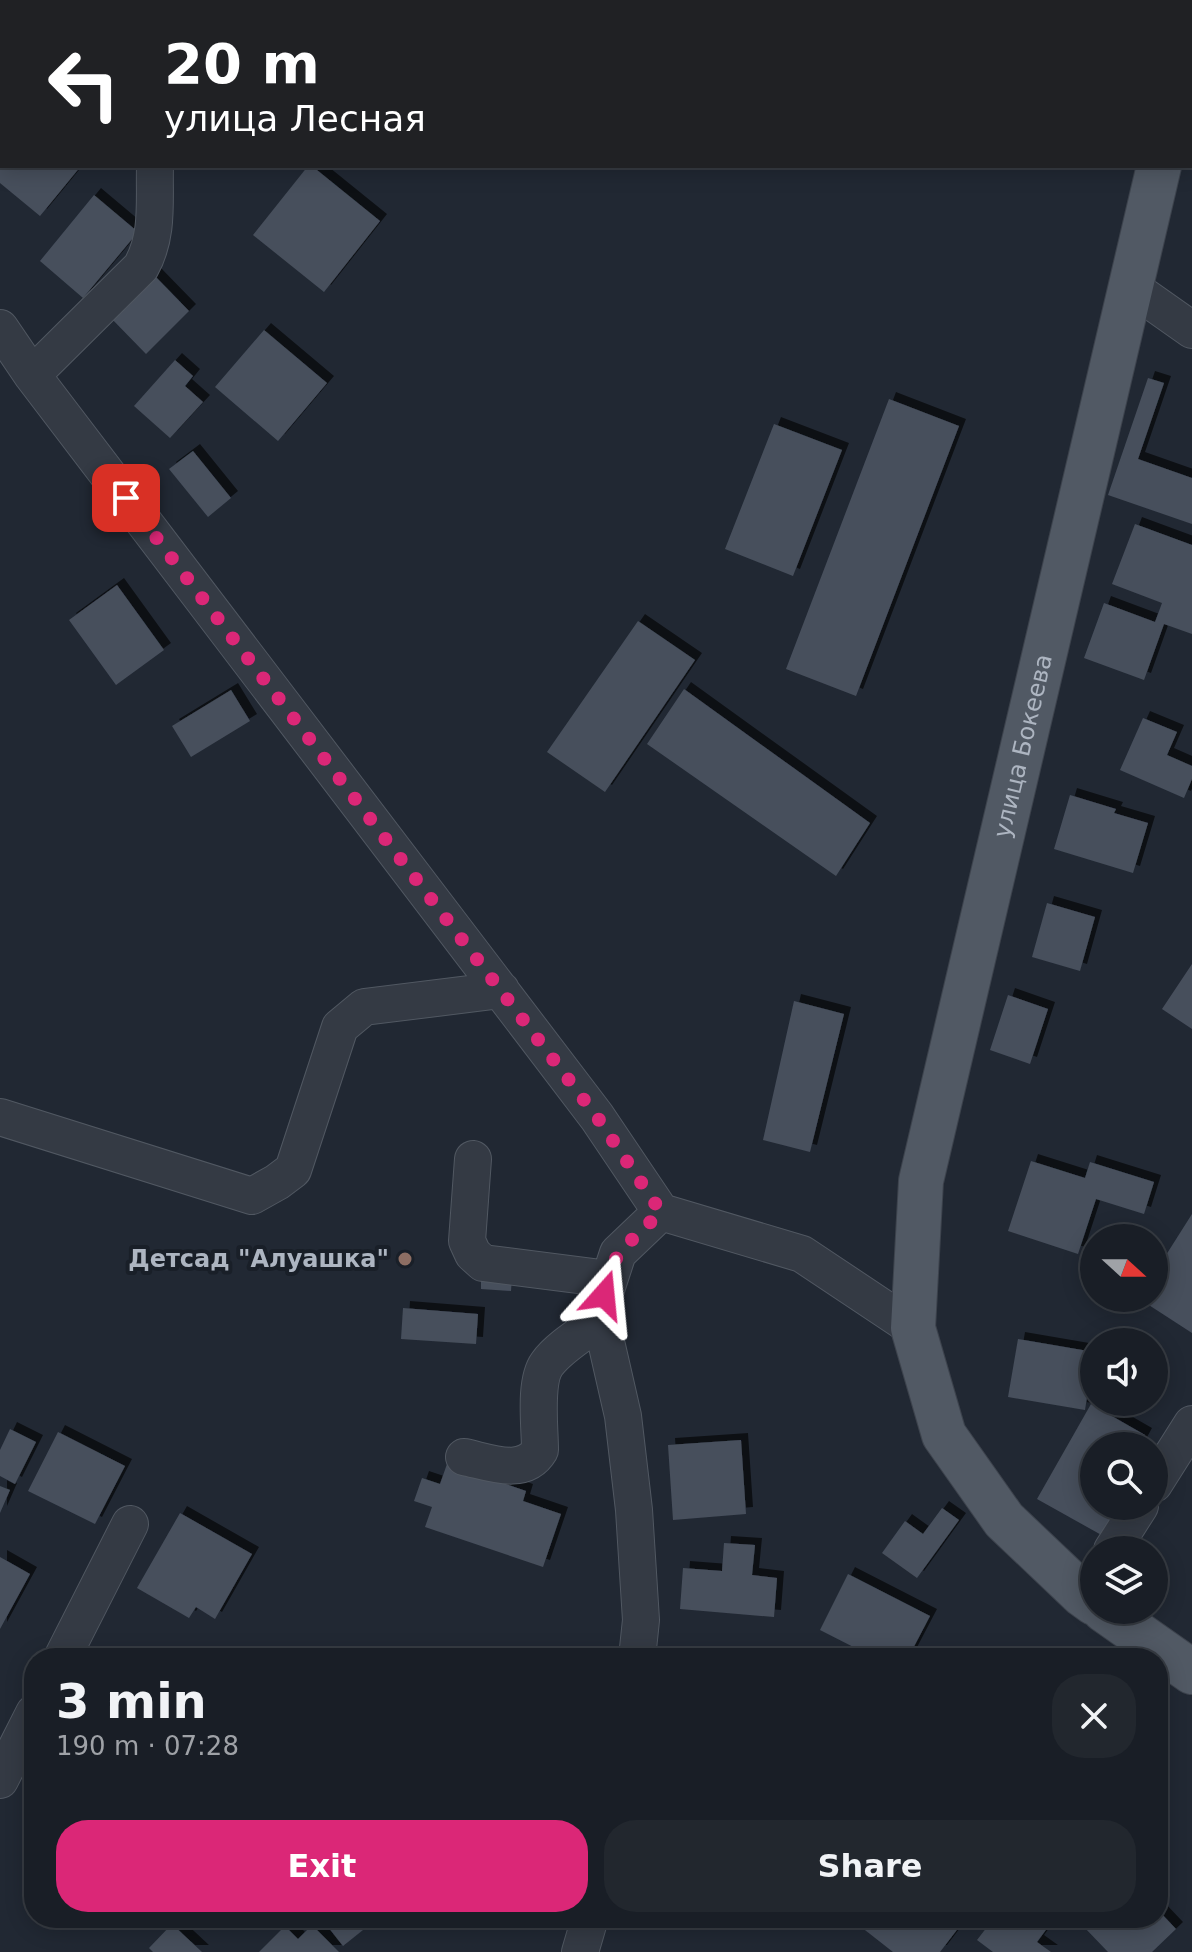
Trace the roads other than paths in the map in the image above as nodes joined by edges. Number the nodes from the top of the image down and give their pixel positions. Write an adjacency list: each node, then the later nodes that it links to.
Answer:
1 (155, 168): 6 (street)
2 (1159, 168): 3 (main road, улица Бокеева)
3 (1131, 287): 5 (street); 13 (main road, улица Бокеева)
4 (0, 328): 6 (street)
5 (1192, 330)
6 (32, 375): 7 (street)
7 (501, 990): 8 (street); 10 (street)
8 (0, 1117)
9 (473, 1159): 11 (street)
10 (661, 1212): 11 (street); 13 (street)
11 (609, 1279): 12 (street)
12 (601, 1320): 15 (street); 21 (street)
13 (913, 1328): 18 (main road, улица Бокеева)
14 (1192, 1424): 16 (street)
15 (464, 1457)
16 (1168, 1462)
17 (130, 1524): 20 (street)
18 (1080, 1584)
19 (1130, 1624): 22 (main road, улица Бокеева)
20 (67, 1648)
21 (638, 1648)
22 (1161, 1648)
23 (1168, 1653): 24 (main road, улица Бокеева)
24 (1192, 1672)
25 (24, 1733): 26 (street)
26 (0, 1780)
27 (587, 1928): 28 (street)
28 (580, 1952)

